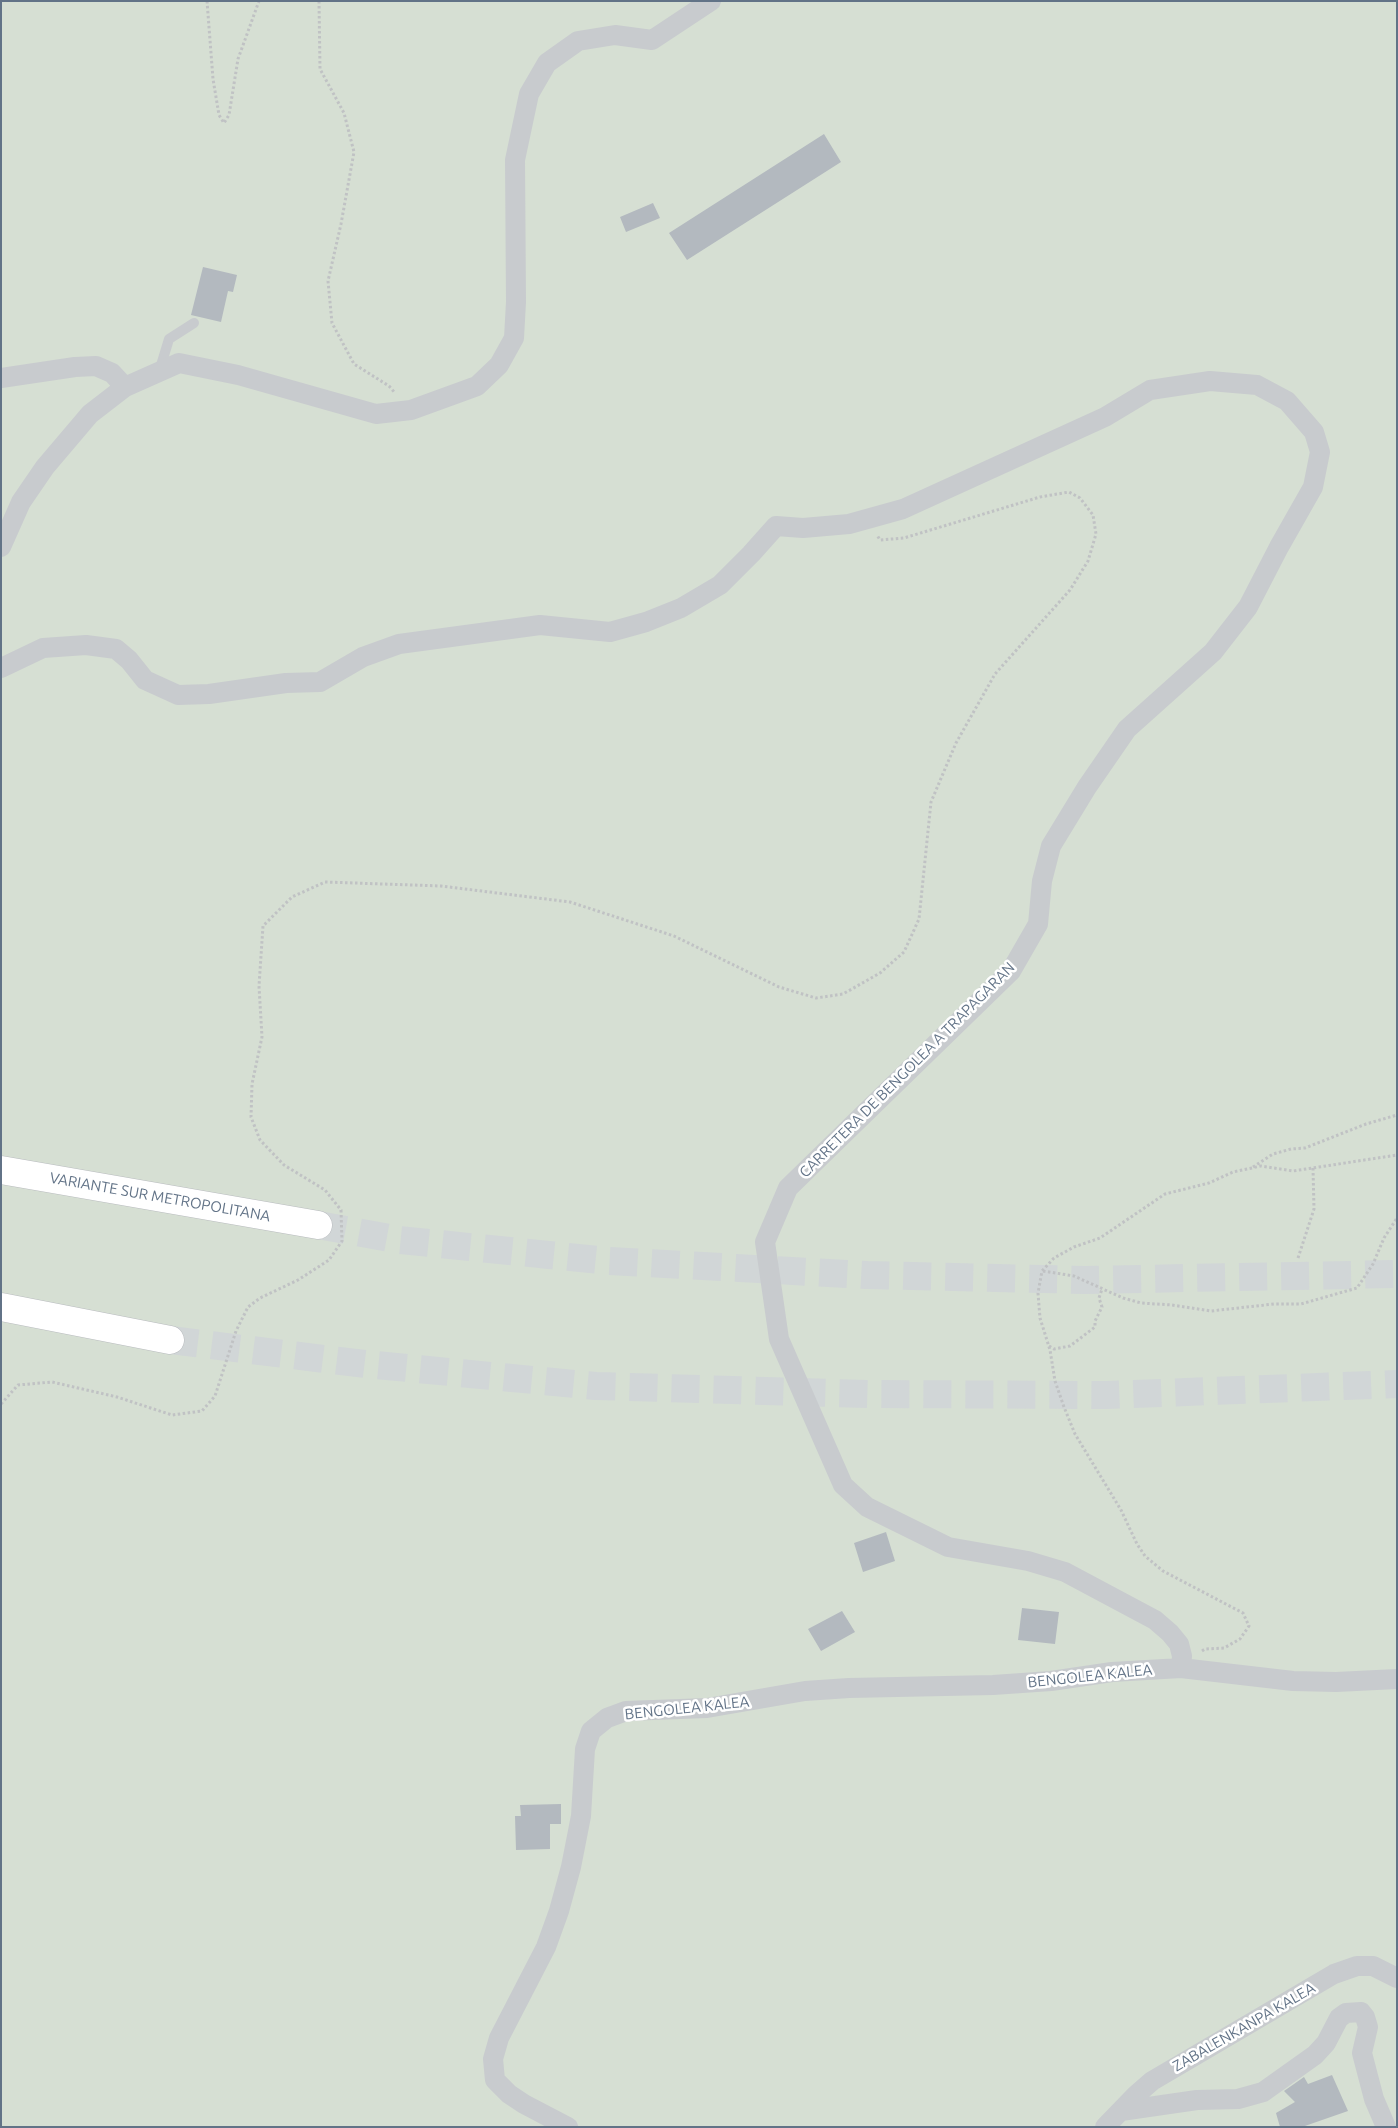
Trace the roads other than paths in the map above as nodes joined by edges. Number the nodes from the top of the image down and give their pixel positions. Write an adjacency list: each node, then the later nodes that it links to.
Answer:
1 (711, 1): 3 (street)
2 (194, 324): 3 (lane)
3 (159, 372): 5 (street)
4 (1, 378): 5 (street)
5 (125, 387): 6 (street)
6 (1, 547)
7 (1, 668): 12 (street, CARRETERA DE BENGOLEA A TRAPAGARAN)
8 (1, 1170): 9 (highway, VARIANTE SUR METROPOLITANA)
9 (318, 1225)
10 (1, 1307): 11 (highway)
11 (170, 1340)
12 (1181, 1668): 13 (street); 16 (street, BENGOLEA KALEA)
13 (1397, 1679)
14 (1397, 1978): 15 (street, ZABALENKANPA KALEA)
15 (1120, 2110): 17 (street, ZABALENKANPA KALEA); 18 (street)
16 (568, 2127)
17 (1105, 2127)
18 (1386, 2127)

